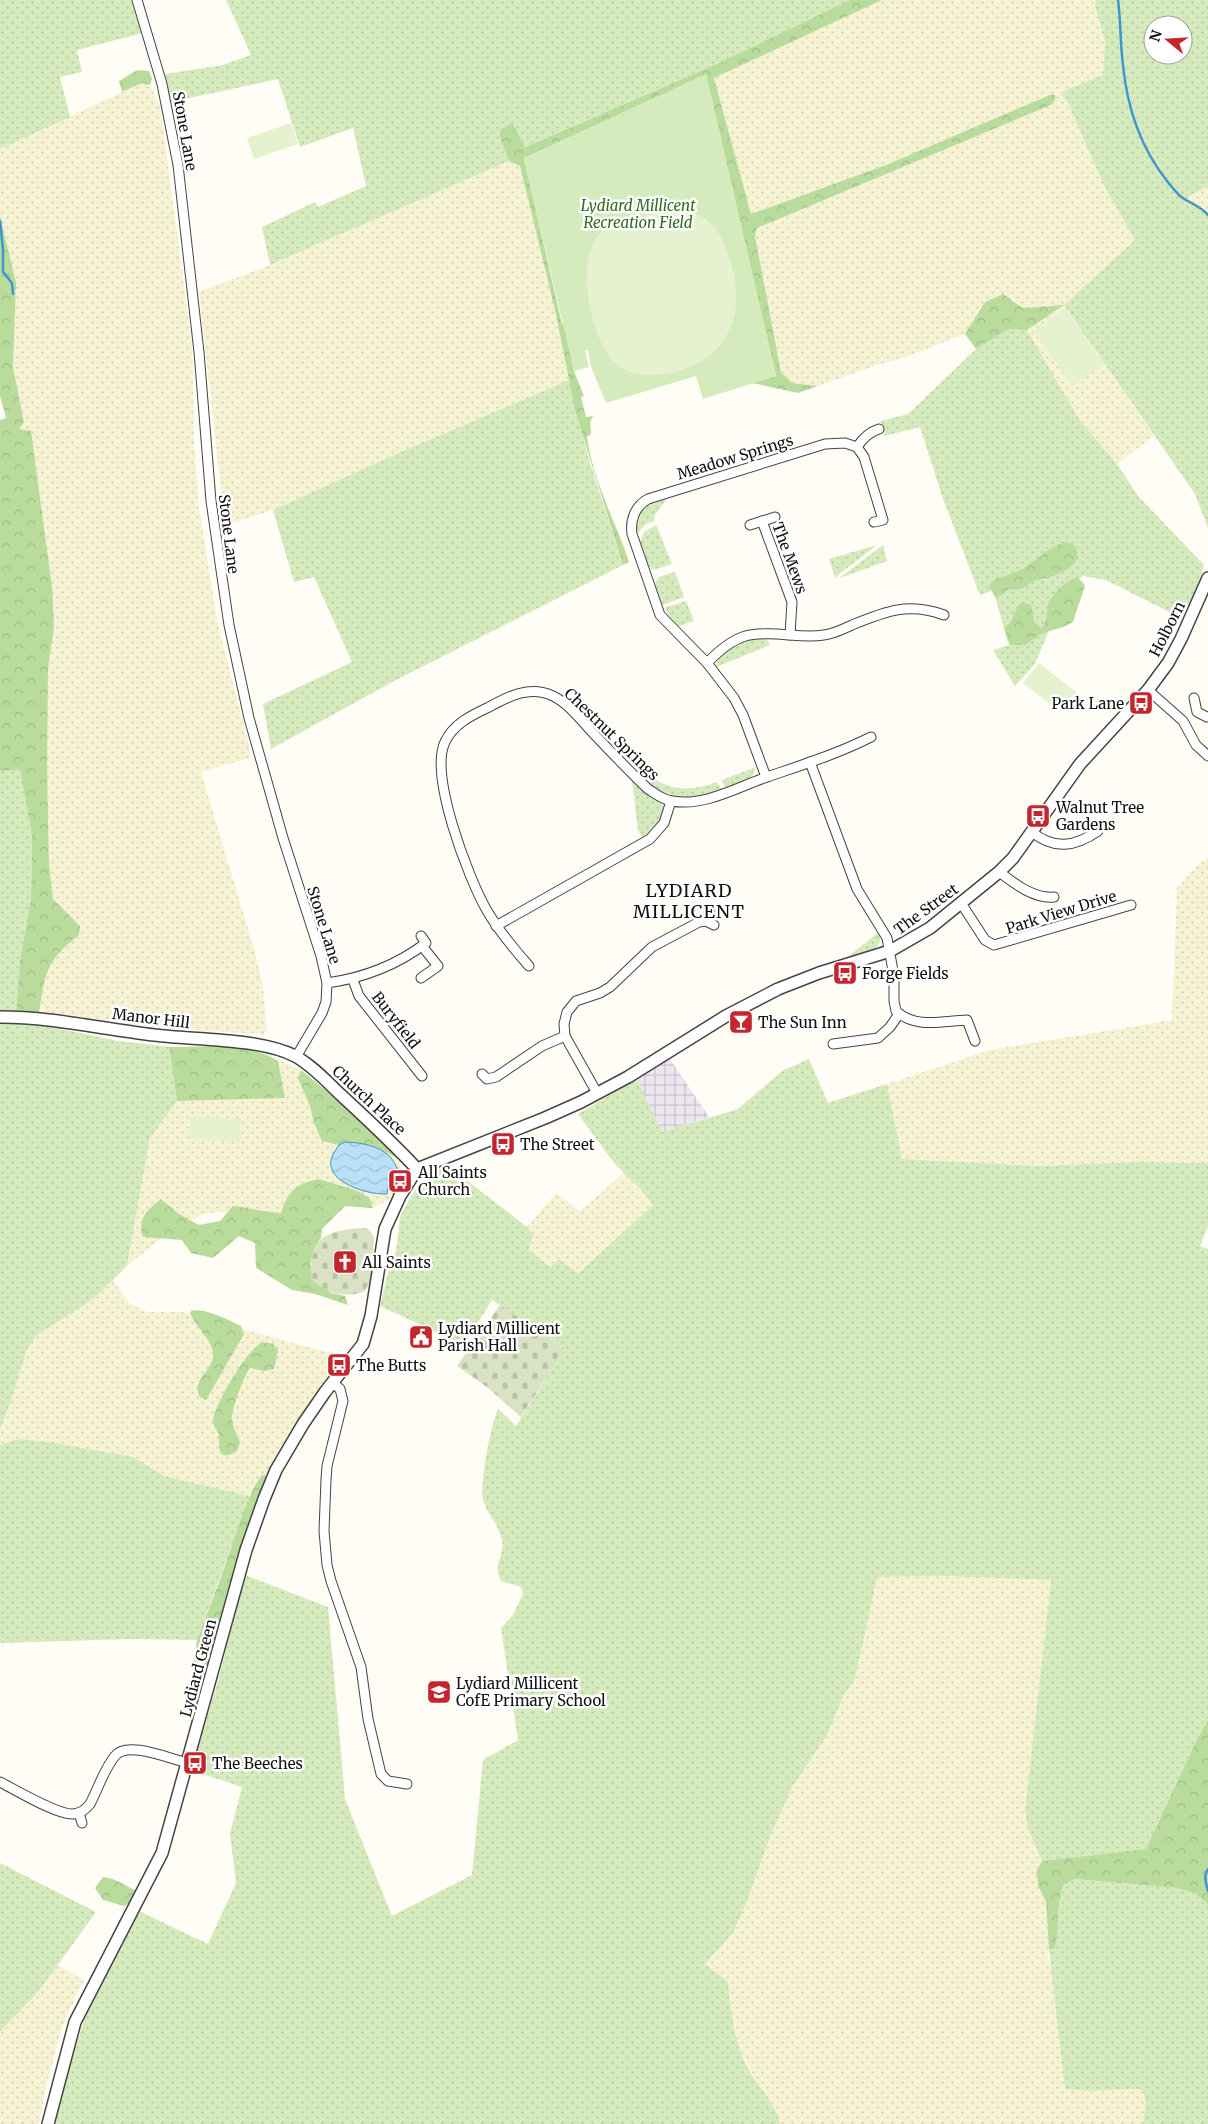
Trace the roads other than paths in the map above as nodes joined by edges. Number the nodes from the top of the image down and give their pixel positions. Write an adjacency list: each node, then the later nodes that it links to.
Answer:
1 (137, 0): 36 (street, Stone Lane)
2 (879, 429): 3 (street)
3 (857, 447): 5 (street); 11 (street, Meadow Springs)
4 (775, 516): 6 (street, The Mews)
5 (892, 517)
6 (762, 521): 7 (street, The Mews); 10 (street, The Mews)
7 (750, 525)
8 (1208, 578): 12 (street, Holborn)
9 (944, 616): 10 (street)
10 (790, 635): 11 (street)
11 (706, 663): 20 (street)
12 (1148, 690): 16 (street); 23 (street, The Street)
13 (1194, 698): 14 (street)
14 (1197, 712): 15 (street); 16 (street)
15 (1207, 717)
16 (1183, 721): 18 (street)
17 (871, 737): 19 (street, Chestnut Springs)
18 (1208, 756)
19 (810, 762): 20 (street, Chestnut Springs); 32 (street)
20 (766, 777): 21 (street, Chestnut Springs)
21 (671, 801): 29 (street); 29 (street, Chestnut Springs)
22 (1098, 831): 23 (street)
23 (1032, 832): 24 (street, The Street)
24 (999, 872): 25 (street); 26 (street, The Street)
25 (1054, 897)
26 (961, 903): 27 (street, Park View Drive); 32 (street, The Street)
27 (1131, 905)
28 (710, 909): 39 (street)
29 (496, 926): 33 (street, Chestnut Springs)
30 (421, 936): 31 (street)
31 (422, 946): 34 (street); 35 (street, Buryfield)
32 (890, 952): 37 (street); 45 (street, The Street)
33 (529, 966)
34 (420, 978)
35 (353, 980): 36 (street, Buryfield); 44 (street, Buryfield)
36 (327, 983): 42 (street, Stone Lane)
37 (899, 1014): 40 (street); 41 (street)
38 (0, 1017): 42 (street, Manor Hill)
39 (565, 1036): 43 (street); 45 (street)
40 (975, 1042)
41 (833, 1044)
42 (296, 1057): 46 (street, Church Place)
43 (482, 1074)
44 (422, 1076)
45 (597, 1093): 46 (street, The Street)
46 (418, 1169): 47 (street, Lydiard Green)
47 (333, 1383): 48 (street, Lydiard Green); 50 (street)
48 (188, 1763): 51 (street); 53 (street, Lydiard Green)
49 (0, 1782): 51 (street)
50 (407, 1784)
51 (78, 1813): 52 (street)
52 (82, 1823)
53 (48, 2124)

